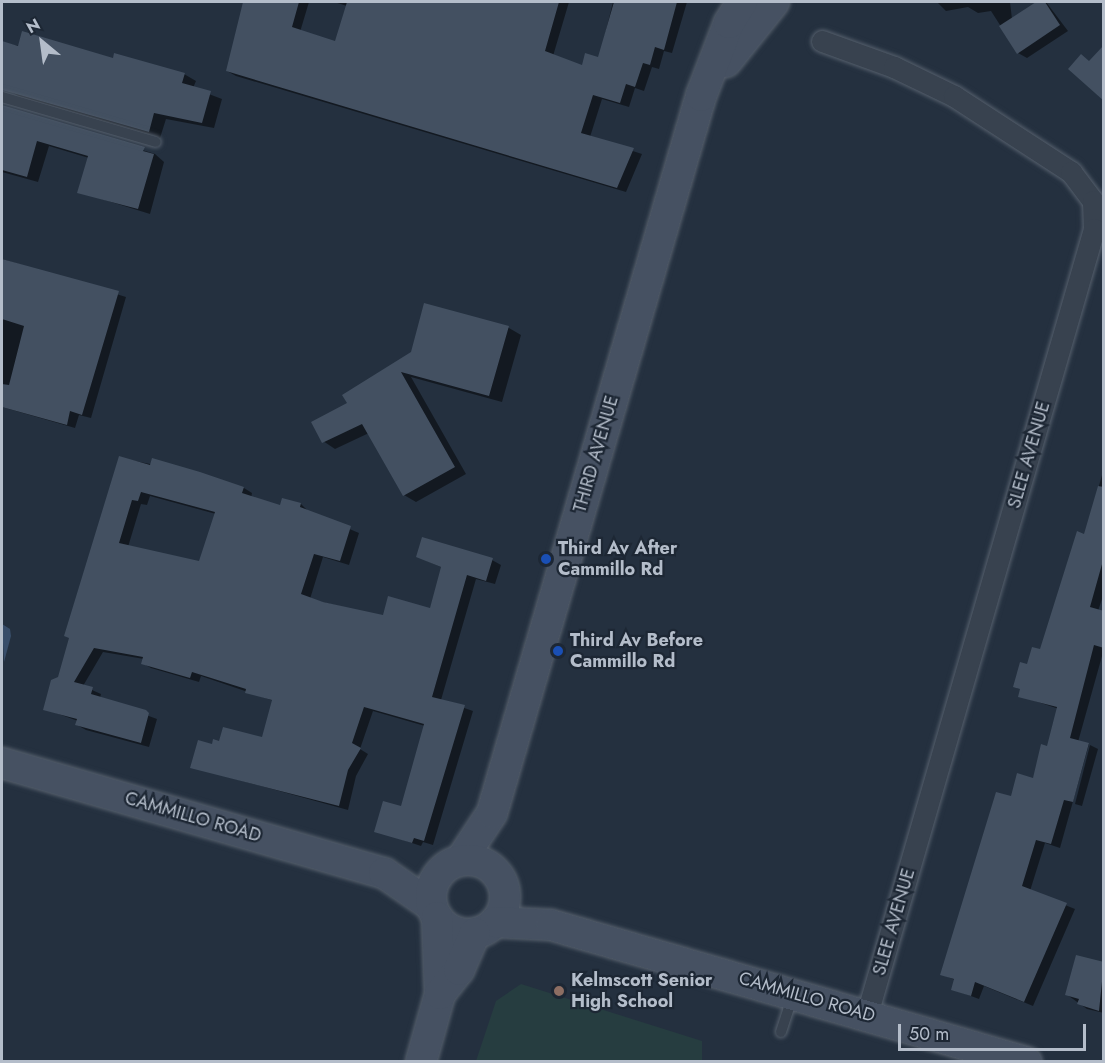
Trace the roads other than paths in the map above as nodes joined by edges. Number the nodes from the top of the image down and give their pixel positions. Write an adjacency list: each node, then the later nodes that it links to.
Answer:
1 (742, 2): 4 (main road, THIRD AVENUE)
2 (774, 2): 4 (main road, THIRD AVENUE)
3 (822, 41): 17 (street, SLEE AVENUE)
4 (701, 96): 8 (main road, THIRD AVENUE)
5 (2, 97): 6 (lane)
6 (156, 142)
7 (2, 762): 10 (main road, CAMMILLO ROAD)
8 (492, 813): 9 (main road, THIRD AVENUE); 11 (main road, THIRD AVENUE)
9 (452, 865): 10 (main road, CAMMILLO ROAD); 11 (main road); 12 (main road)
10 (384, 873): 12 (main road, CAMMILLO ROAD)
11 (501, 883): 13 (main road, CAMMILLO ROAD); 14 (main road)
12 (434, 912): 14 (main road); 16 (main road)
13 (551, 926): 14 (main road, CAMMILLO ROAD); 15 (main road, CAMMILLO ROAD)
14 (485, 927): 16 (main road)
15 (794, 993): 17 (main road, CAMMILLO ROAD); 18 (lane)
16 (440, 994): 19 (main road)
17 (867, 1014): 20 (main road, CAMMILLO ROAD)
18 (781, 1032)
19 (421, 1062)
20 (1027, 1062)

